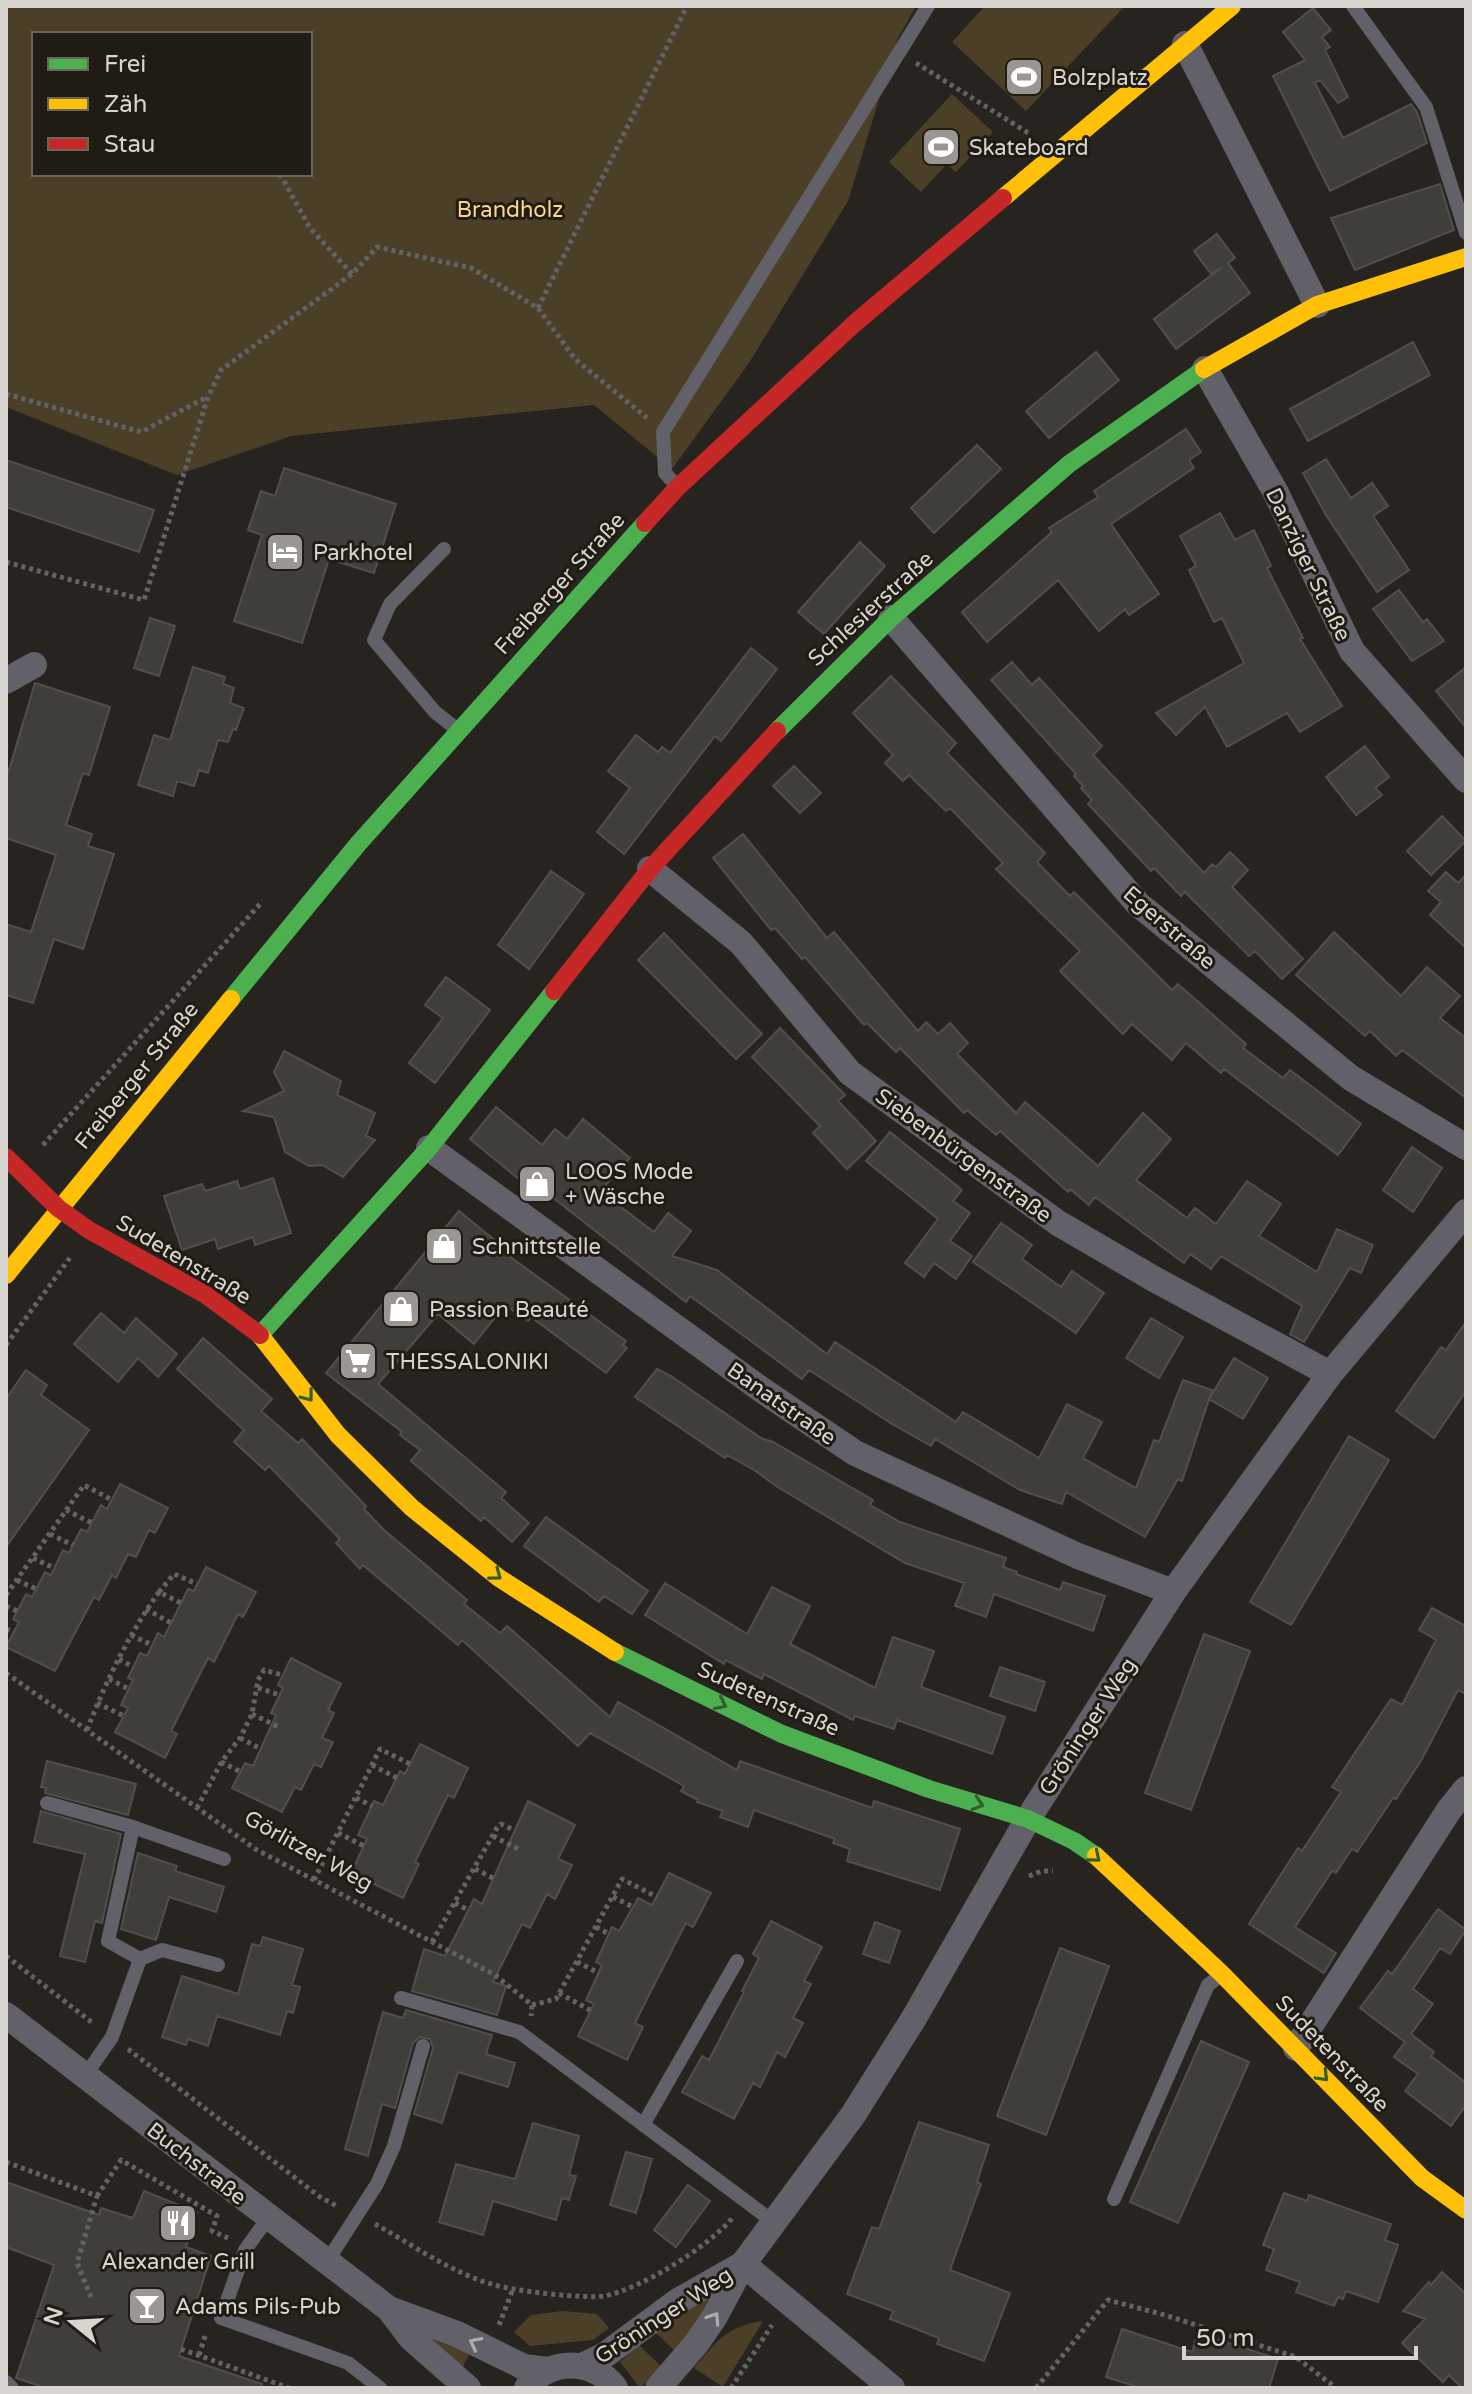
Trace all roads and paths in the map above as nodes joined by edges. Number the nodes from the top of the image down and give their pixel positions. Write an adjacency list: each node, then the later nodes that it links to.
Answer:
1 (687, 6): 13 (path)
2 (928, 6): 6 (lane)
3 (1232, 6): 5 (street, Freiberger Straße)
4 (1353, 6): 9 (lane)
5 (1185, 44): 12 (street); 18 (street, Freiberger Straße)
6 (898, 53): 7 (path); 17 (lane)
7 (1032, 135)
8 (281, 176): 11 (path)
9 (1466, 233)
10 (1466, 257): 12 (street, Schlesierstraße)
11 (352, 274): 13 (path); 16 (path)
12 (1317, 305): 14 (street, Schlesierstraße)
13 (538, 308): 17 (path)
14 (1205, 369): 21 (street, Schlesierstraße); 25 (street, Danziger Straße)
15 (6, 394): 16 (path)
16 (208, 397): 20 (path)
17 (663, 432): 18 (lane)
18 (678, 487): 24 (street, Freiberger Straße)
19 (444, 549): 24 (lane)
20 (6, 562)
21 (891, 618): 26 (street, Schlesierstraße); 27 (street, Egerstraße)
22 (34, 665): 23 (street)
23 (6, 681)
24 (459, 731): 30 (street, Freiberger Straße)
25 (1466, 780)
26 (650, 869): 28 (street, Schlesierstraße); 36 (street, Siebenbürgenstraße)
27 (1466, 1147)
28 (429, 1148): 34 (street, Schlesierstraße); 48 (street, Banatstraße)
29 (6, 1157): 30 (street, Sudetenstraße)
30 (58, 1208): 32 (street, Sudetenstraße); 33 (street, Freiberger Straße)
31 (1466, 1212): 36 (street, Gröninger Weg)
32 (89, 1230): 34 (street, Sudetenstraße); 35 (path)
33 (6, 1275)
34 (260, 1335): 84 (street, Sudetenstraße, one-way to 84)
35 (6, 1345)
36 (1330, 1374): 48 (street, Gröninger Weg)
37 (112, 1500): 38 (path)
38 (66, 1510): 39 (path); 40 (path)
39 (92, 1523)
40 (50, 1534): 41 (path); 42 (path)
41 (73, 1545)
42 (33, 1558): 43 (path); 44 (path)
43 (54, 1568)
44 (17, 1580): 46 (path); 49 (path)
45 (197, 1584): 47 (path)
46 (36, 1589)
47 (159, 1592): 50 (path); 52 (path)
48 (1173, 1592): 84 (street, Gröninger Weg)
49 (6, 1595)
50 (181, 1603)
51 (6, 1606): 53 (path)
52 (146, 1609): 54 (path); 57 (path)
53 (17, 1611)
54 (171, 1623)
55 (6, 1629): 56 (path)
56 (14, 1632)
57 (131, 1635): 58 (path); 59 (path)
58 (152, 1645)
59 (119, 1659): 60 (path); 63 (path)
60 (133, 1667)
61 (6, 1673): 71 (path, Görlitzer Weg)
62 (282, 1675): 64 (path)
63 (109, 1679): 65 (path); 67 (path)
64 (258, 1688): 66 (path); 68 (path)
65 (129, 1689)
66 (280, 1695)
67 (97, 1703): 69 (path); 71 (path)
68 (252, 1714): 70 (path); 72 (path)
69 (124, 1716)
70 (279, 1727)
71 (87, 1730): 83 (path, Görlitzer Weg)
72 (240, 1738): 73 (path); 74 (path)
73 (261, 1749)
74 (221, 1762): 77 (path); 83 (path)
75 (410, 1764): 76 (path)
76 (372, 1765): 78 (path); 80 (path)
77 (241, 1772)
78 (397, 1778)
79 (1466, 1789): 116 (street)
80 (356, 1798): 82 (path); 87 (path)
81 (47, 1803): 85 (lane)
82 (372, 1806)
83 (197, 1808): 94 (path, Görlitzer Weg)
84 (1028, 1819): 108 (street, Sudetenstraße, one-way to 108); 124 (street, Gröninger Weg)
85 (133, 1827): 91 (lane); 103 (lane)
86 (514, 1830): 88 (path)
87 (338, 1833): 89 (path); 94 (path)
88 (493, 1836): 90 (path); 92 (path)
89 (364, 1846)
90 (520, 1850)
91 (224, 1859)
92 (475, 1869): 93 (path); 97 (path)
93 (495, 1879)
94 (314, 1880): 102 (path, Görlitzer Weg)
95 (613, 1897): 96 (path); 98 (path); 100 (path)
96 (657, 1897)
97 (455, 1903): 99 (path); 102 (path)
98 (633, 1907)
99 (468, 1910)
100 (596, 1927): 101 (path); 105 (path)
101 (609, 1934)
102 (432, 1942): 111 (path, Görlitzer Weg)
103 (140, 1959): 106 (lane); 117 (lane)
104 (737, 1961): 118 (lane)
105 (577, 1962): 107 (path); 109 (path)
106 (218, 1965)
107 (599, 1973)
108 (1222, 1974): 116 (street, Sudetenstraße); 121 (lane)
109 (559, 1993): 111 (path); 112 (path)
110 (401, 1998): 114 (lane)
111 (532, 2005): 114 (path)
112 (590, 2010)
113 (6, 2015): 117 (street, Buchstraße)
114 (527, 2037): 118 (lane)
115 (423, 2046): 126 (lane)
116 (1296, 2048): 122 (street, Sudetenstraße, one-way to 122)
117 (85, 2076): 123 (street, Buchstraße)
118 (643, 2125): 124 (lane)
119 (6, 2162): 120 (path)
120 (97, 2196): 125 (path); 128 (path)
121 (1114, 2199)
122 (1466, 2210)
123 (268, 2218): 126 (street, Buchstraße); 139 (lane)
124 (775, 2223): 127 (street, Gröninger Weg)
125 (236, 2242)
126 (326, 2263): 130 (street, Buchstraße)
127 (743, 2264): 129 (street); 134 (street, Gröninger Weg); 143 (street, Gröninger Weg, one-way to 127)
128 (91, 2297)
129 (787, 2301): 144 (path); 145 (street)
130 (389, 2309): 135 (street, Buchstraße, one-way to 130); 140 (street, Buchstraße)
131 (208, 2326): 133 (path)
132 (181, 2349): 133 (path)
133 (199, 2355): 138 (path)
134 (582, 2366): 135 (street, Gröninger Weg); 142 (street, Gröninger Weg)
135 (548, 2370): 141 (street)
136 (6, 2382): 137 (lane)
137 (12, 2388)
138 (289, 2388)
139 (380, 2388)
140 (468, 2388)
141 (527, 2388)
142 (615, 2388)
143 (658, 2388)
144 (731, 2388)
145 (892, 2388)
146 (1036, 2388): 147 (path)
147 (1336, 2388)

